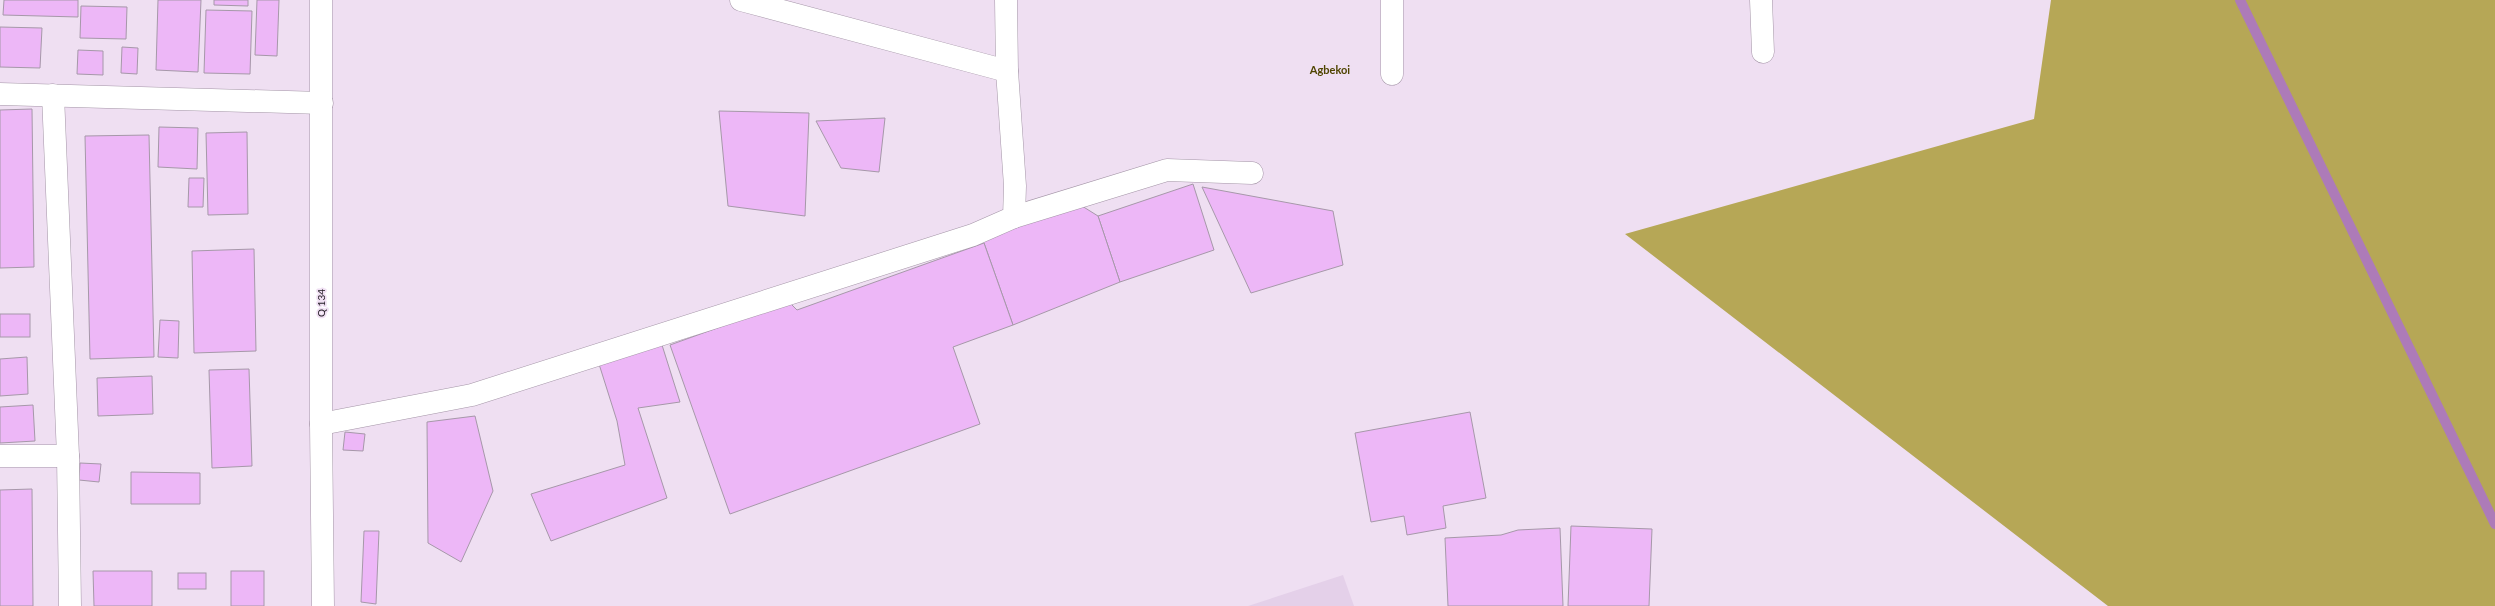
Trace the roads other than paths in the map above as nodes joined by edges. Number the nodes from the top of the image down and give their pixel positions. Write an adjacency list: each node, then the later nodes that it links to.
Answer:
1 (321, 0): 11 (street, Q 134)
2 (742, 0): 7 (street)
3 (1006, 0): 7 (street)
4 (1392, 0): 8 (street)
5 (1761, 0): 6 (street)
6 (1763, 52)
7 (1007, 71): 13 (street)
8 (1392, 74)
9 (0, 94): 10 (street)
10 (53, 95): 11 (street); 16 (street)
11 (322, 103): 14 (street, Q 134)
12 (1252, 173): 13 (street)
13 (1014, 217): 14 (street)
14 (321, 424): 18 (street, Q 134)
15 (0, 456): 16 (street)
16 (68, 456): 17 (street)
17 (70, 606)
18 (323, 606)

